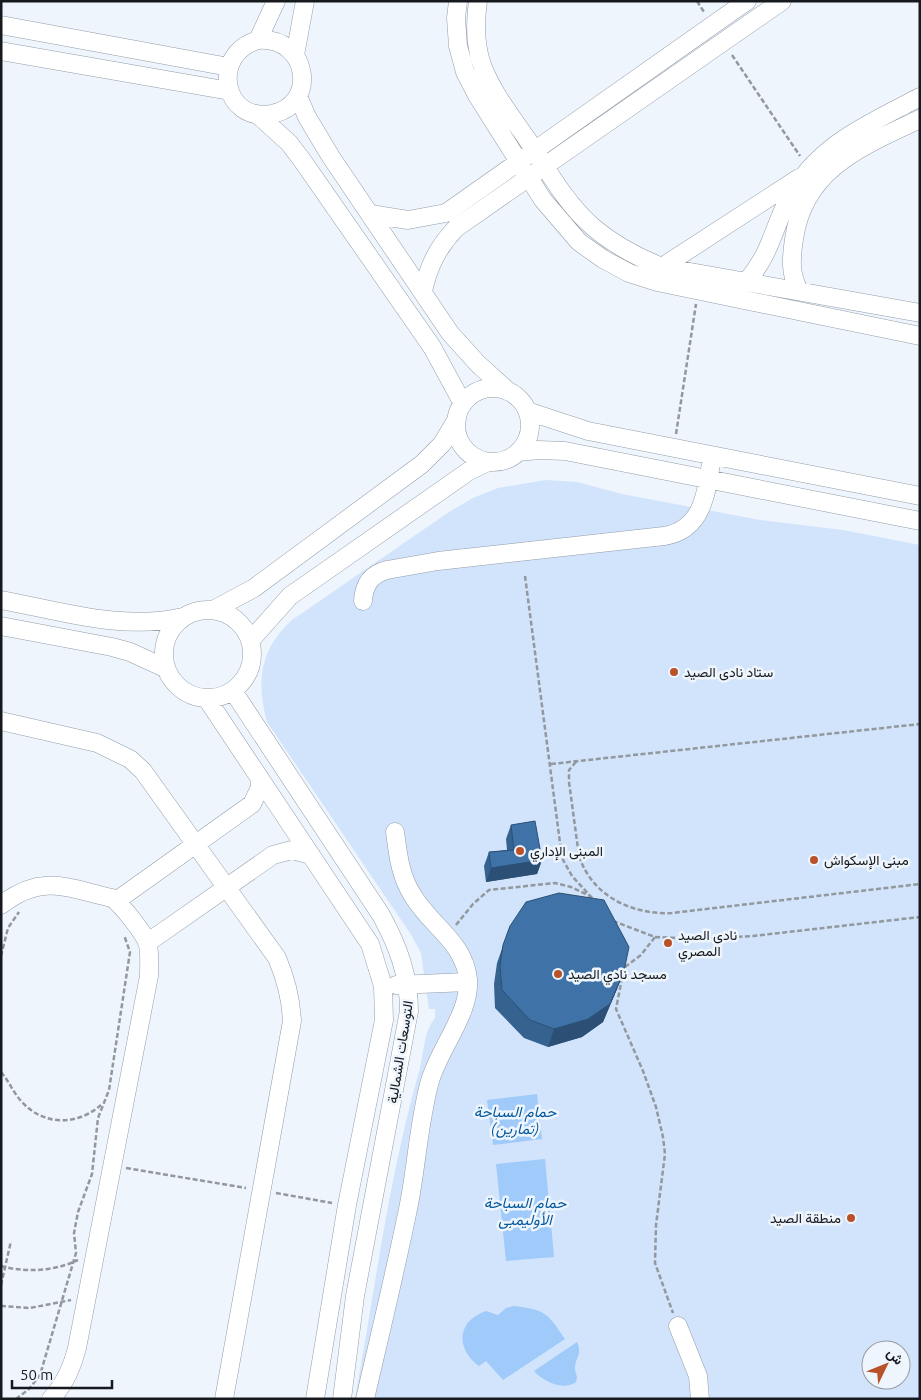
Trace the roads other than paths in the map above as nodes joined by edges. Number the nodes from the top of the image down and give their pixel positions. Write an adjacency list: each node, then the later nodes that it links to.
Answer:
1 (276, 1): 8 (street)
2 (305, 1): 10 (street)
3 (458, 1): 18 (street)
4 (747, 1): 17 (street)
5 (782, 1): 19 (street)
6 (482, 4): 17 (street)
7 (1, 25): 11 (street)
8 (258, 40): 10 (street); 11 (street)
9 (1, 51): 12 (street)
10 (295, 55): 13 (street)
11 (228, 66): 12 (street)
12 (230, 91): 15 (street)
13 (298, 96): 15 (street); 22 (street)
14 (920, 97): 20 (street)
15 (257, 114): 32 (street)
16 (920, 119): 24 (street)
17 (535, 150): 18 (street); 19 (street)
18 (519, 162): 21 (street); 22 (street)
19 (546, 166): 21 (street); 25 (street)
20 (806, 172): 23 (street); 25 (street)
21 (529, 178): 27 (street); 30 (street)
22 (370, 214): 27 (street)
23 (769, 249): 24 (street); 26 (street)
24 (792, 253): 28 (street)
25 (662, 267): 26 (street)
26 (746, 282): 28 (street)
27 (423, 291): 31 (street)
28 (799, 291): 29 (street)
29 (920, 313)
30 (920, 336)
31 (509, 392): 32 (street); 33 (street)
32 (460, 411): 36 (street); 42 (street)
33 (527, 412): 34 (street); 35 (street)
34 (518, 452): 36 (street); 37 (street)
35 (712, 456): 37 (street); 38 (street)
36 (488, 462): 45 (street)
37 (709, 479): 39 (street); 41 (street)
38 (920, 496)
39 (920, 522)
40 (1, 600): 43 (street)
41 (363, 600)
42 (213, 610): 43 (street); 45 (street)
43 (183, 617): 46 (street)
44 (1, 626): 46 (street)
45 (250, 641): 47 (street)
46 (166, 668): 48 (street)
47 (233, 691): 48 (street); 59 (street, التوسعات الشمالية)
48 (207, 699): 50 (street)
49 (1, 720): 52 (street)
50 (260, 778): 52 (street); 53 (street)
51 (395, 832): 58 (street)
52 (196, 843): 54 (street); 55 (street)
53 (311, 855): 54 (street); 60 (street)
54 (226, 887): 57 (street); 63 (street)
55 (116, 901): 56 (street); 57 (street)
56 (1, 905)
57 (147, 943): 62 (street)
58 (468, 982): 59 (street); 66 (street)
59 (407, 985): 60 (street); 65 (street, التوسعات الشمالية)
60 (383, 986): 64 (street)
61 (678, 1326): 67 (street)
62 (51, 1399)
63 (224, 1399)
64 (316, 1399)
65 (342, 1399)
66 (365, 1399)
67 (700, 1399)

